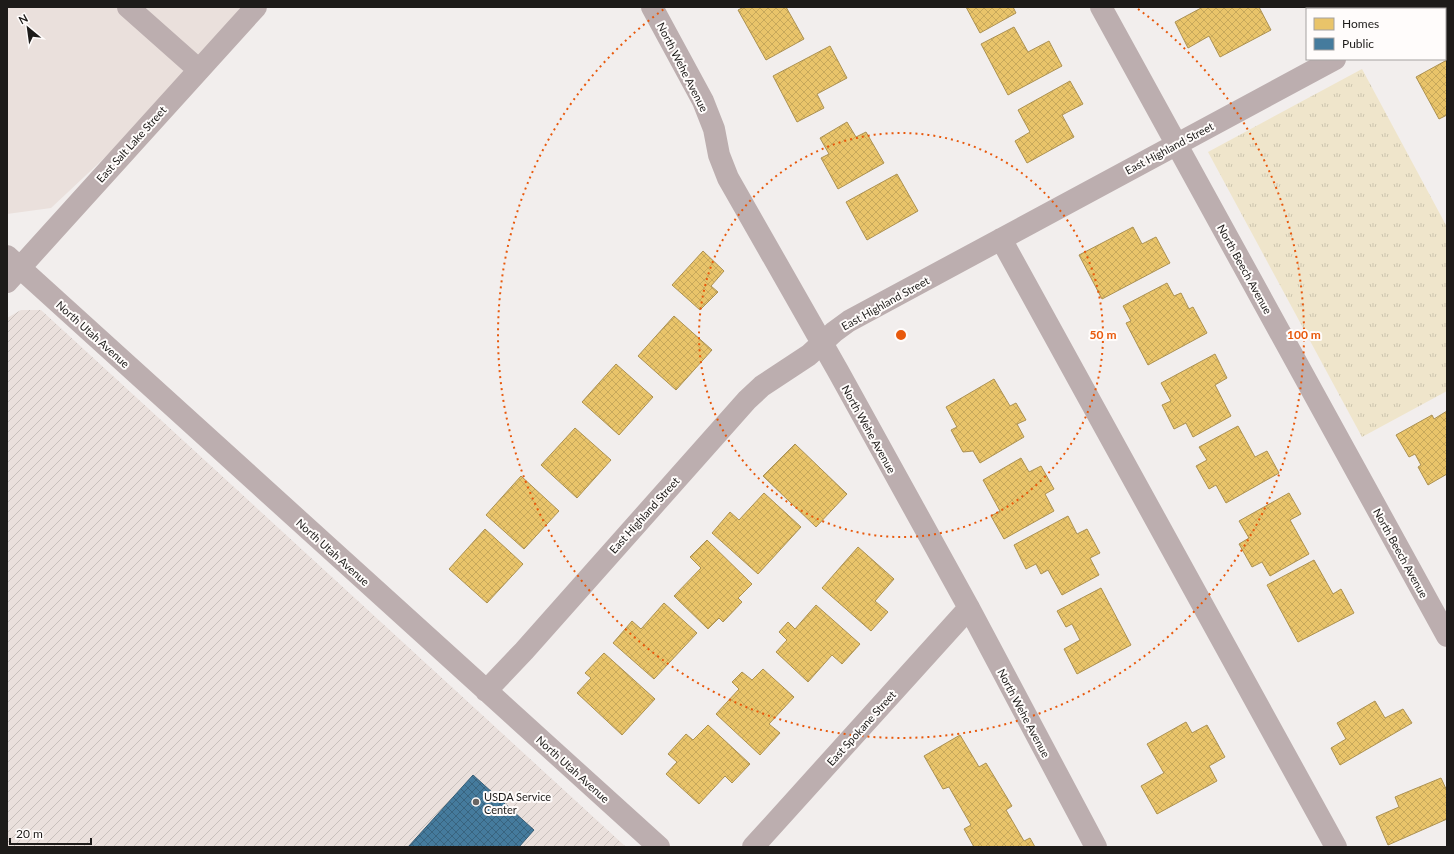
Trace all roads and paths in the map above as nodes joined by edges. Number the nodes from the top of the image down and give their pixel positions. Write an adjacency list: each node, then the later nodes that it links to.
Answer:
1 (128, 7): 6 (street)
2 (256, 7): 6 (street, East Salt Lake Street)
3 (652, 7): 10 (street, North Wehe Avenue)
4 (1101, 7): 7 (street, North Beech Avenue)
5 (1333, 60): 7 (street, East Highland Street)
6 (198, 70): 9 (street, East Salt Lake Street)
7 (1177, 144): 8 (street, East Highland Street); 12 (street, North Beech Avenue)
8 (1001, 239): 10 (street, East Highland Street); 17 (street)
9 (11, 269): 13 (street, North Utah Avenue)
10 (822, 343): 11 (street, North Wehe Avenue); 13 (street, East Highland Street)
11 (969, 608): 15 (street, East Spokane Street); 16 (street, North Wehe Avenue)
12 (1447, 636)
13 (486, 691): 14 (street, North Utah Avenue)
14 (659, 847)
15 (753, 847)
16 (1096, 847)
17 (1336, 847)

